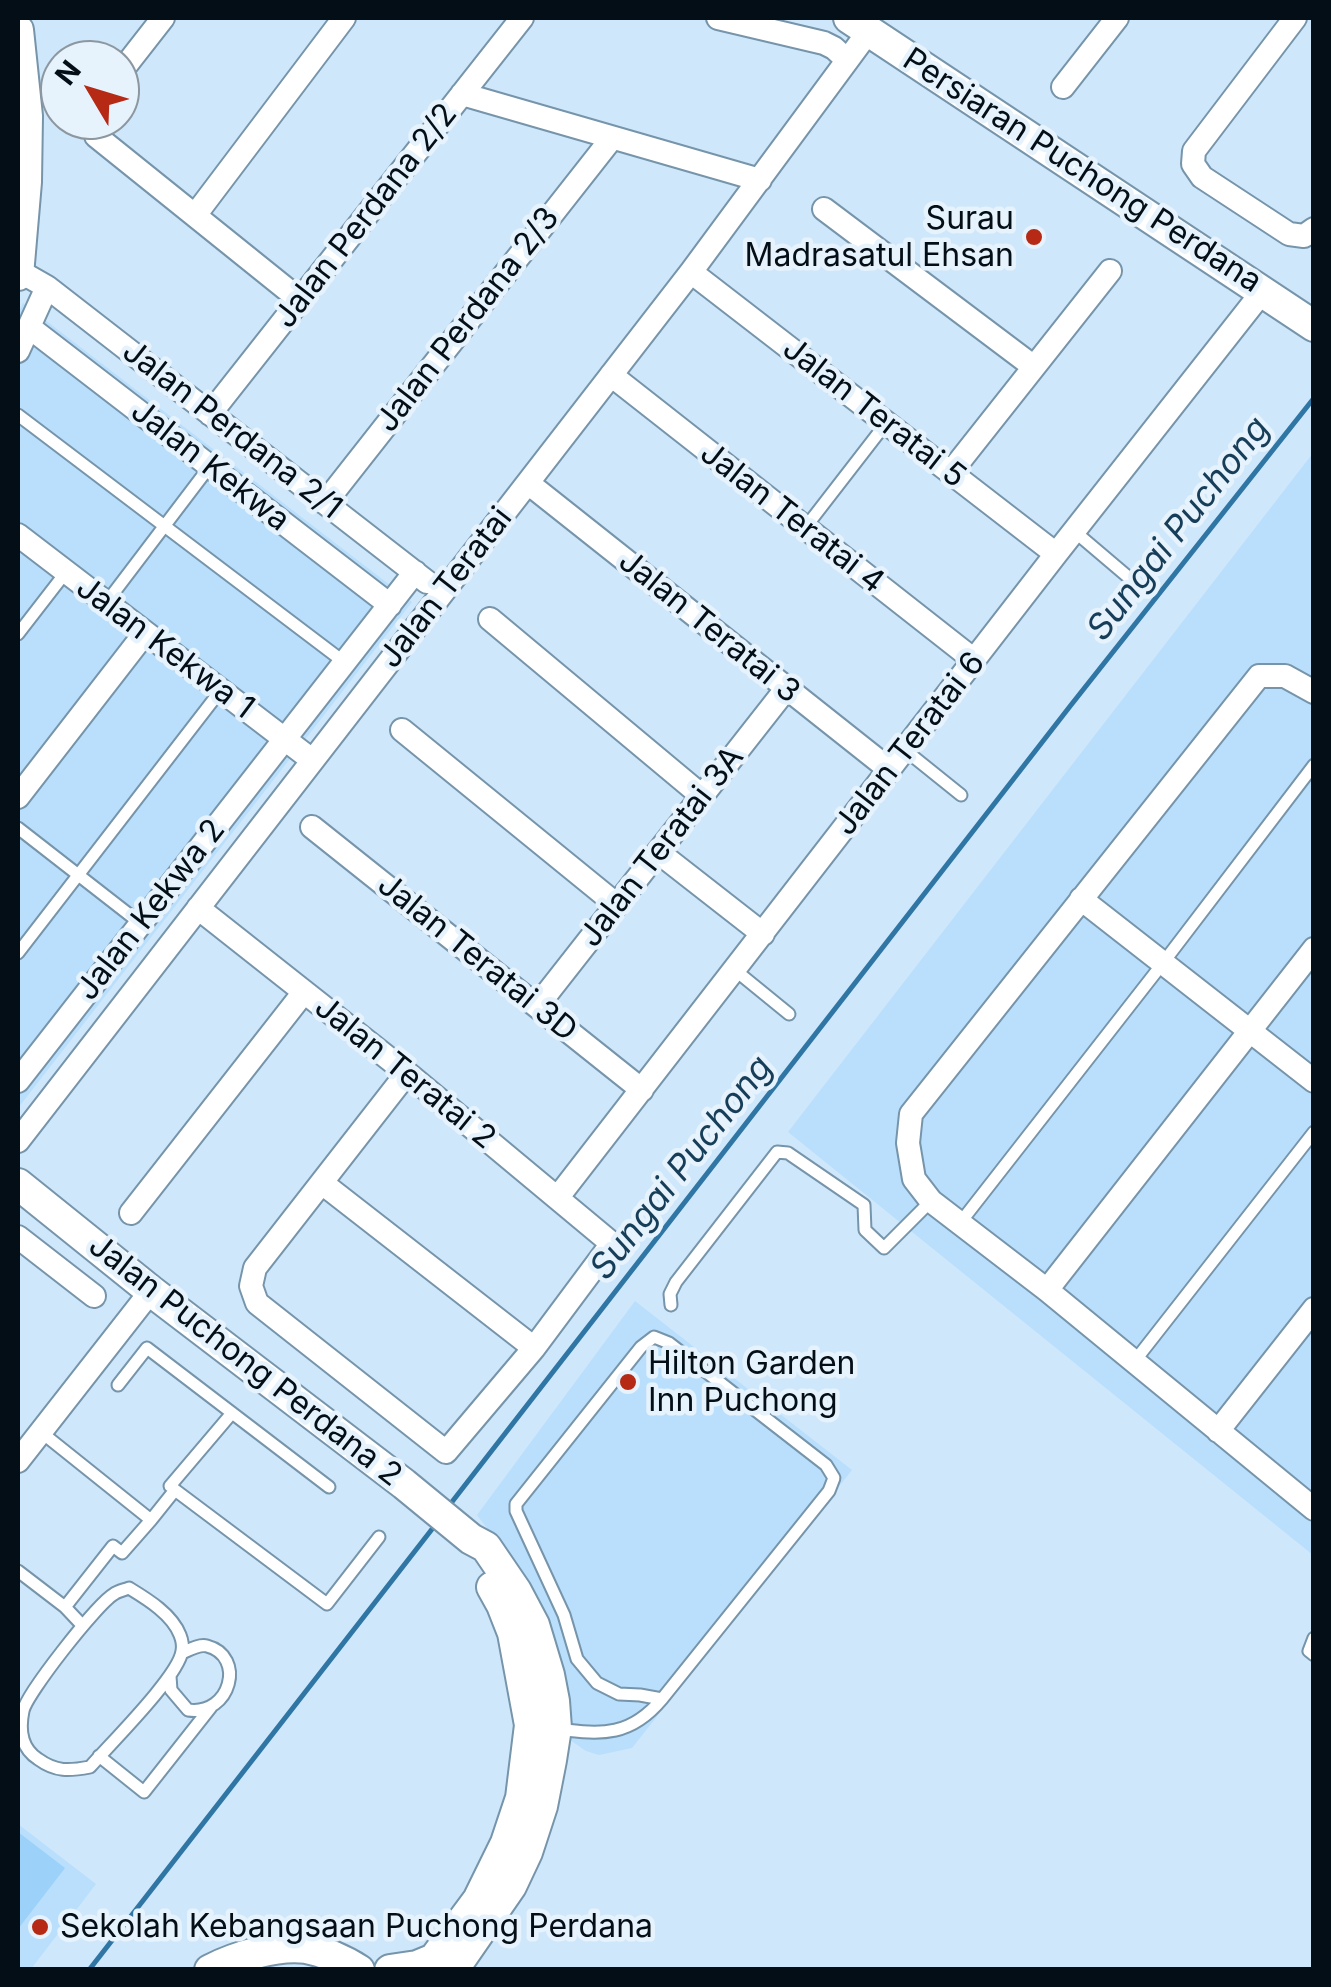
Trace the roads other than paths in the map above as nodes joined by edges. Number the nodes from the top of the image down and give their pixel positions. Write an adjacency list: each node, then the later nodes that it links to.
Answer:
1 (163, 18): 9 (street)
2 (344, 18): 17 (street)
3 (522, 18): 12 (street, Jalan Perdana 2/2)
4 (718, 18): 10 (street)
5 (1118, 18): 11 (street)
6 (1295, 18): 18 (street)
7 (859, 24): 10 (street, Jalan Teratai); 23 (street, Persiaran Puchong Perdana)
8 (18, 30): 21 (street)
9 (140, 47)
10 (847, 60): 15 (street, Jalan Teratai)
11 (1063, 87)
12 (462, 94): 13 (street); 24 (street, Jalan Perdana 2/2)
13 (612, 138): 15 (street); 36 (street, Jalan Perdana 2/3)
14 (101, 140): 17 (street)
15 (760, 180): 20 (street, Jalan Teratai)
16 (824, 209): 28 (street)
17 (196, 214): 24 (street)
18 (1314, 229)
19 (1110, 271): 28 (street)
20 (690, 272): 29 (street, Jalan Teratai); 32 (street, Jalan Teratai 5)
21 (18, 273): 22 (street, Jalan Perdana 2/1)
22 (46, 286): 26 (street); 30 (street, Jalan Perdana 2/1)
23 (1263, 291): 25 (street, Persiaran Puchong Perdana); 39 (street, Jalan Teratai 6)
24 (300, 300): 30 (street, Jalan Perdana 2/2)
25 (1311, 324)
26 (29, 327): 27 (street); 33 (street, Jalan Kekwa)
27 (18, 351)
28 (1034, 367): 34 (street)
29 (611, 376): 35 (street, Jalan Teratai); 38 (street, Jalan Teratai 4)
30 (210, 414): 36 (street, Jalan Perdana 2/1)
31 (18, 415): 37 (lane)
32 (886, 422): 34 (street, Jalan Teratai 5); 38 (lane)
33 (210, 466): 37 (lane); 47 (street, Jalan Kekwa)
34 (951, 472): 41 (street, Jalan Teratai 5)
35 (528, 483): 45 (street, Jalan Teratai); 53 (street, Jalan Teratai 3)
36 (325, 502): 43 (street, Jalan Perdana 2/1)
37 (164, 526): 46 (lane); 52 (lane)
38 (805, 528): 51 (street, Jalan Teratai 4)
39 (1074, 531): 41 (street, Jalan Teratai 6); 44 (lane)
40 (18, 535): 42 (street, Jalan Kekwa 1)
41 (1056, 554): 51 (street, Jalan Teratai 6)
42 (66, 572): 46 (street, Jalan Kekwa 1); 50 (lane)
43 (415, 572): 45 (street, Jalan Perdana 2/1); 47 (street, Jalan Kekwa 2)
44 (1127, 576)
45 (442, 593): 59 (street, Jalan Teratai)
46 (106, 602): 49 (street, Jalan Kekwa 1)
47 (390, 605): 52 (street, Jalan Kekwa 2)
48 (490, 619): 63 (street)
49 (146, 632): 54 (street, Jalan Kekwa 1); 64 (street)
50 (18, 634)
51 (974, 660): 58 (street, Jalan Teratai 6)
52 (344, 662): 57 (street, Jalan Kekwa 2)
53 (786, 689): 61 (street, Jalan Teratai 3); 63 (street, Jalan Teratai 3A)
54 (221, 690): 57 (street, Jalan Kekwa 1); 68 (lane)
55 (1314, 692): 69 (street)
56 (402, 730): 70 (street)
57 (284, 738): 59 (street, Jalan Kekwa 1); 72 (street, Jalan Kekwa 2)
58 (905, 750): 61 (street, Jalan Teratai 6); 62 (lane)
59 (312, 760): 71 (street, Jalan Teratai)
60 (1314, 765): 76 (lane)
61 (890, 770): 73 (street, Jalan Teratai 6)
62 (962, 795)
63 (702, 796): 67 (street, Jalan Teratai 3A)
64 (18, 797)
65 (312, 827): 79 (street, Jalan Teratai 3D)
66 (18, 828): 68 (lane)
67 (658, 852): 70 (street, Jalan Teratai 3A); 73 (street)
68 (78, 875): 72 (lane); 75 (lane)
69 (1081, 899): 76 (street); 92 (street)
70 (617, 905): 79 (street, Jalan Teratai 3A)
71 (198, 908): 78 (street, Jalan Teratai 2); 86 (street, Jalan Teratai)
72 (140, 923): 83 (street, Jalan Kekwa 2)
73 (763, 934): 77 (street, Jalan Teratai 6)
74 (1314, 950): 81 (street)
75 (18, 953)
76 (1163, 963): 81 (street); 94 (lane)
77 (735, 970): 80 (lane); 85 (street, Jalan Teratai 6)
78 (304, 992): 82 (street, Jalan Teratai 2); 93 (street)
79 (538, 1005): 85 (street, Jalan Teratai 3D)
80 (789, 1014)
81 (1250, 1031): 84 (street); 96 (street)
82 (408, 1074): 89 (street); 91 (street, Jalan Teratai 2)
83 (18, 1081)
84 (1314, 1081)
85 (642, 1090): 91 (street, Jalan Teratai 6)
86 (25, 1114): 88 (street, Jalan Teratai)
87 (1314, 1132): 102 (lane)
88 (18, 1141)
89 (322, 1182): 101 (street); 101 (street)
90 (18, 1184): 97 (street, Jalan Puchong Perdana 2)
91 (558, 1197): 101 (street, Jalan Teratai 2)
92 (932, 1201): 94 (street); 99 (lane)
93 (131, 1213)
94 (960, 1223): 96 (street)
95 (18, 1236): 98 (street)
96 (1047, 1290): 102 (street)
97 (151, 1291): 106 (street); 122 (street, Jalan Puchong Perdana 2)
98 (94, 1296)
99 (671, 1304)
100 (1314, 1309): 105 (street)
101 (534, 1348)
102 (1134, 1362): 105 (street)
103 (118, 1385): 104 (lane)
104 (232, 1413): 108 (lane); 109 (lane)
105 (1218, 1431): 110 (street)
106 (40, 1432): 107 (street); 111 (lane)
107 (18, 1461)
108 (329, 1487)
109 (175, 1490): 111 (lane); 112 (lane)
110 (1312, 1504)
111 (151, 1520): 114 (lane)
112 (379, 1537)
113 (18, 1571): 114 (lane)
114 (65, 1607): 115 (lane)
115 (82, 1624): 117 (lane); 123 (lane)
116 (1314, 1638): 118 (lane)
117 (182, 1653): 119 (lane); 121 (lane)
118 (1314, 1655)
119 (170, 1676): 121 (lane); 124 (lane)
120 (662, 1698): 120 (lane); 122 (lane)
121 (212, 1706): 124 (lane)
122 (543, 1727): 125 (street, Jalan Puchong Perdana 2); 125 (street, Jalan Puchong Perdana 2)
123 (20, 1734): 124 (lane)
124 (99, 1756)
125 (438, 1966): 128 (street)
126 (210, 1970): 127 (street)
127 (359, 1970)
128 (390, 1970)

